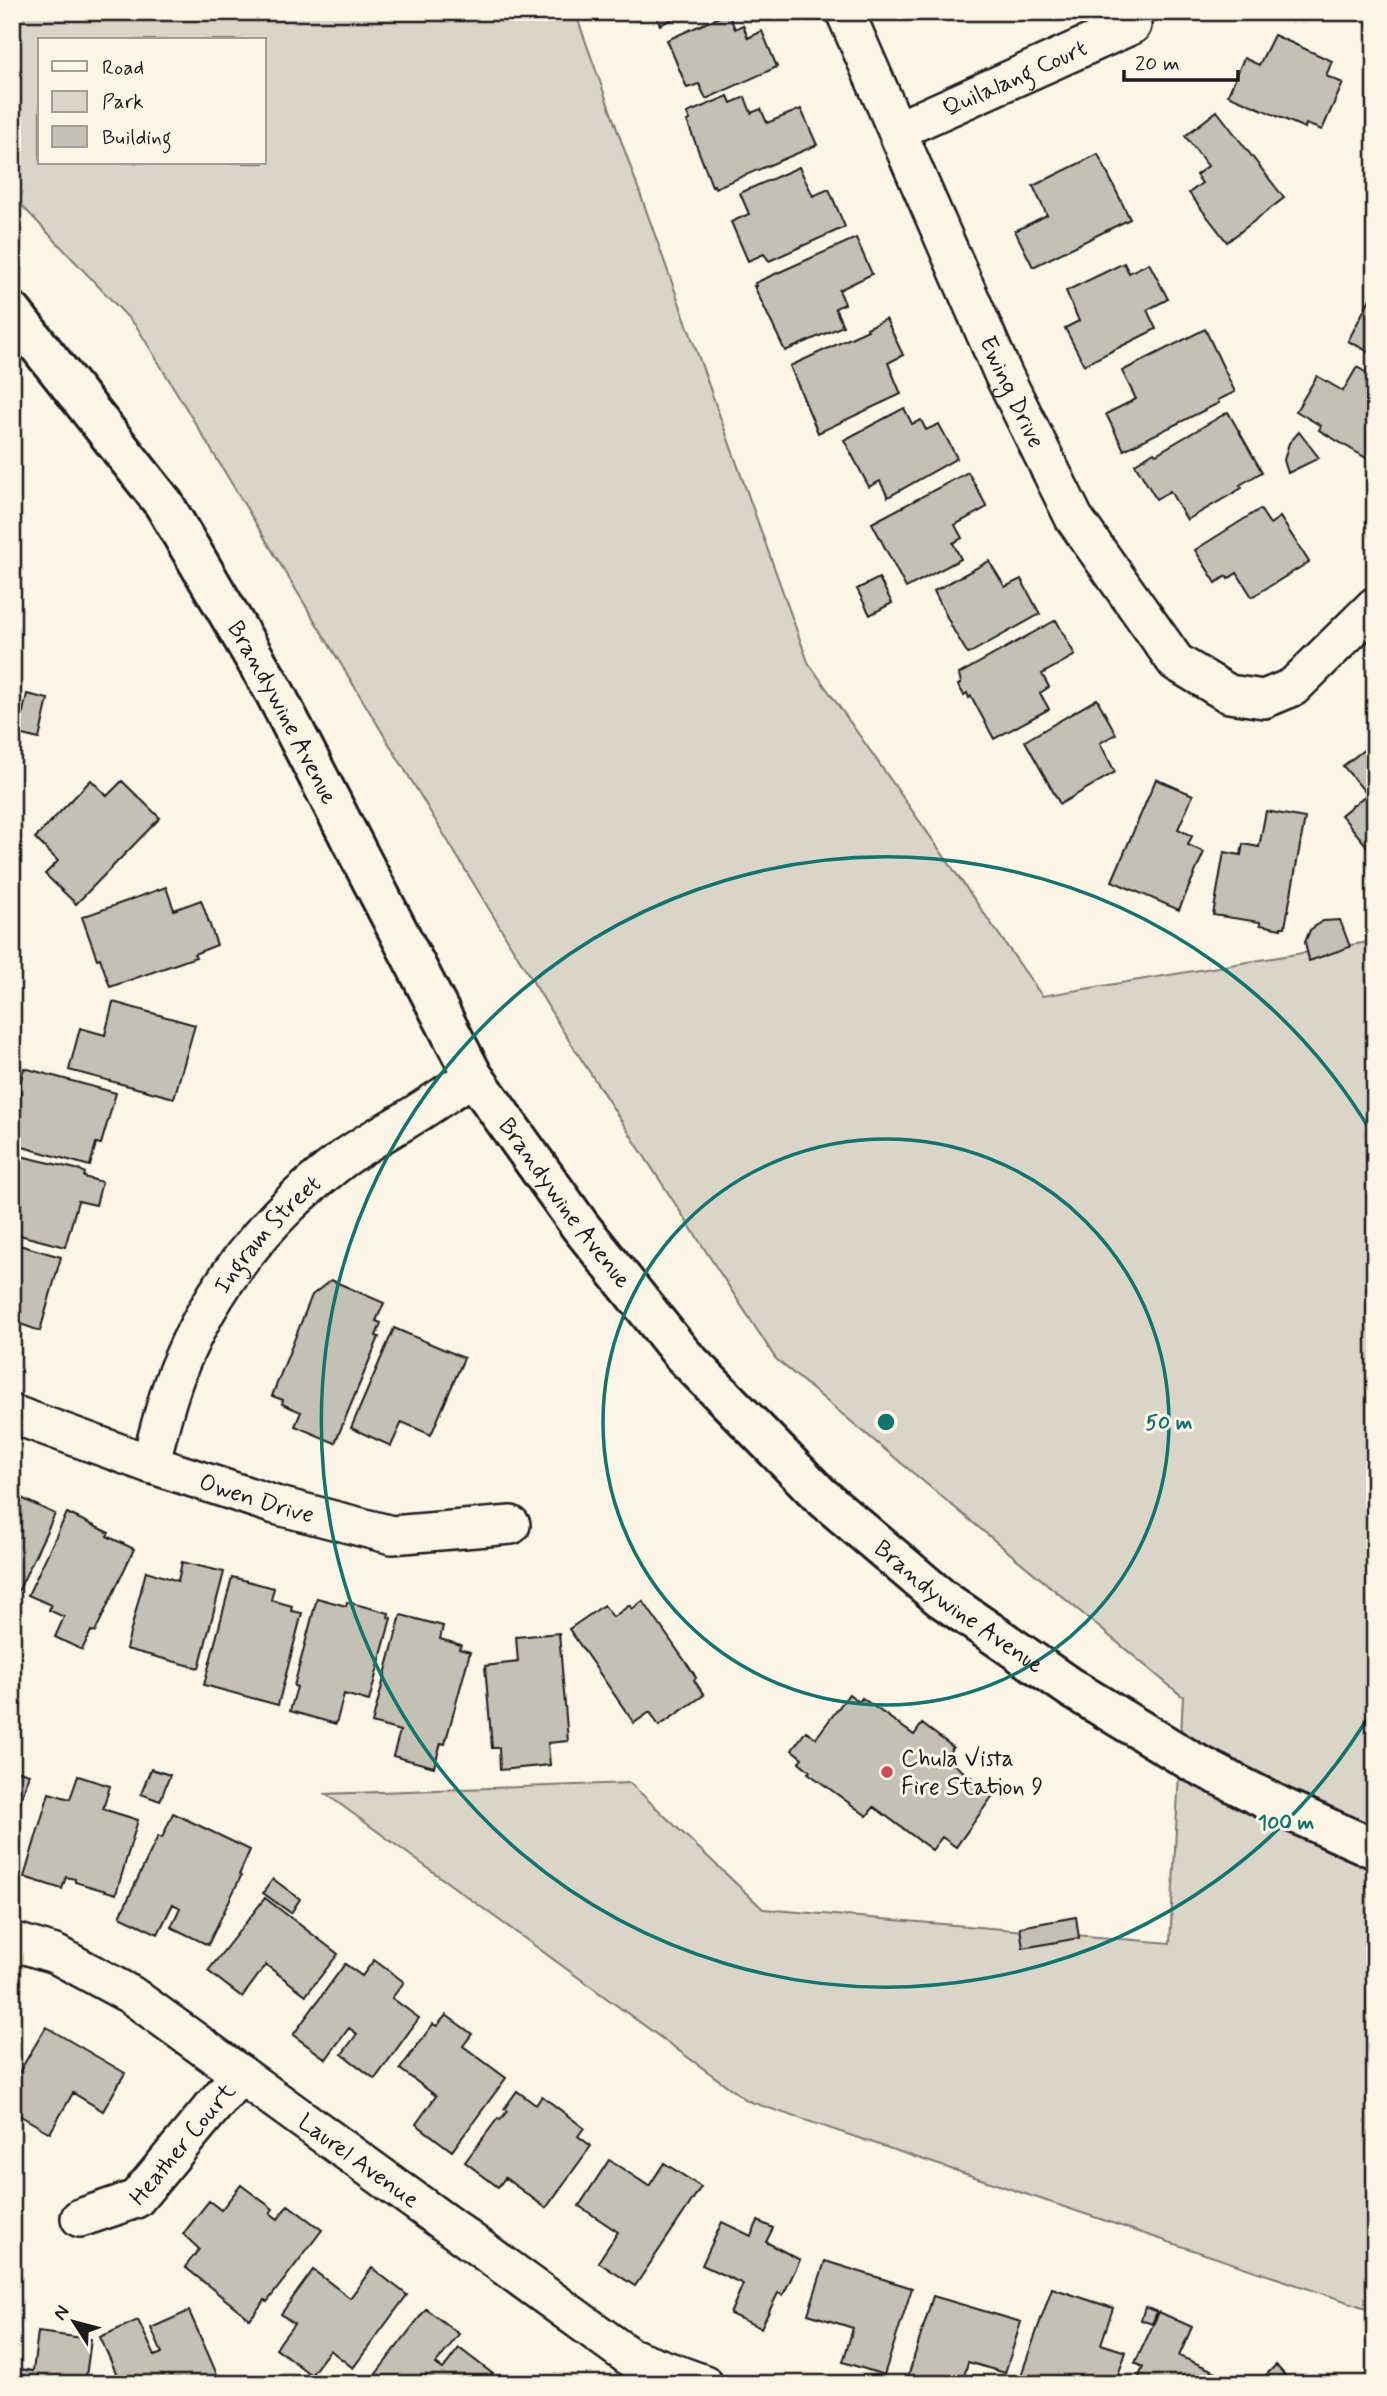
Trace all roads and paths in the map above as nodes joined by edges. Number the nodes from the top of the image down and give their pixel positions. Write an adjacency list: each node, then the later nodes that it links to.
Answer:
1 (845, 12): 3 (street, Ewing Drive)
2 (1132, 25): 3 (street, Quilalang Court)
3 (898, 130): 5 (street, Ewing Drive)
4 (12, 312): 6 (street, Brandywine Avenue)
5 (1375, 606)
6 (473, 1076): 8 (street, Ingram Street); 10 (street, Brandywine Avenue)
7 (12, 1414): 8 (street, Owen Drive)
8 (150, 1464): 9 (street, Owen Drive)
9 (511, 1525)
10 (1375, 1849)
11 (12, 1941): 12 (street, Laurel Avenue)
12 (240, 2074): 13 (street, Heather Court); 14 (street, Laurel Avenue)
13 (80, 2218)
14 (704, 2384)

